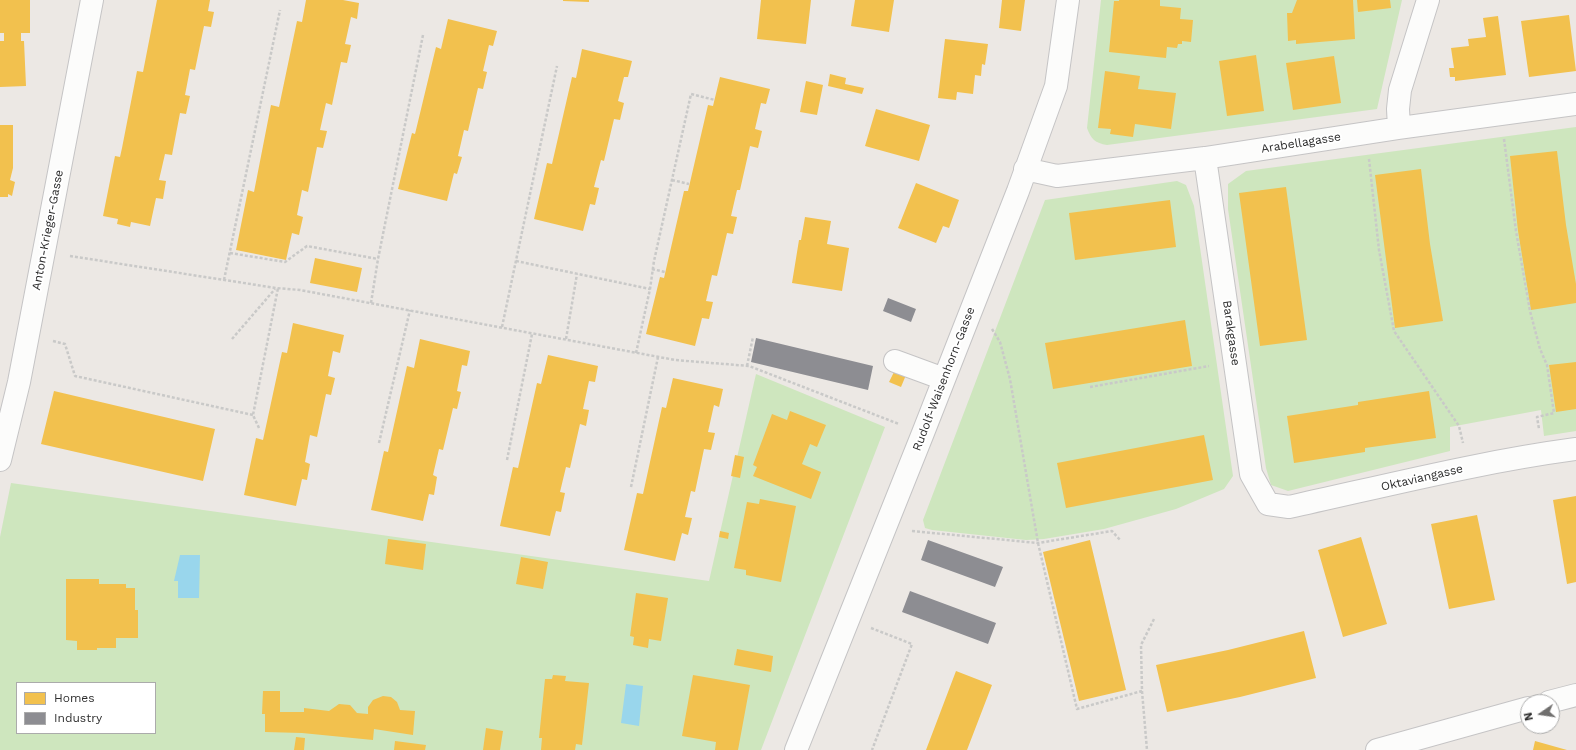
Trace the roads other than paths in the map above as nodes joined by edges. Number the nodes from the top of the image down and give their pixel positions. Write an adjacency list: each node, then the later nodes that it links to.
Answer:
1 (92, 0): 11 (street, Anton-Krieger-Gasse)
2 (1068, 0): 7 (street, Rudolf-Waisenhorn-Gasse)
3 (1428, 0): 5 (street)
4 (1576, 104): 5 (street, Arabellagasse)
5 (1399, 128): 6 (street, Arabellagasse)
6 (1205, 158): 7 (street, Arabellagasse); 12 (street, Barakgasse)
7 (1025, 169): 9 (street, Rudolf-Waisenhorn-Gasse)
8 (895, 361): 9 (street)
9 (944, 379): 16 (street, Rudolf-Waisenhorn-Gasse)
10 (1576, 449): 12 (street, Oktaviangasse)
11 (0, 460)
12 (1268, 504)
13 (1576, 694): 14 (street)
14 (1560, 699)
15 (1520, 710): 17 (street)
16 (796, 750)
17 (1377, 750)

